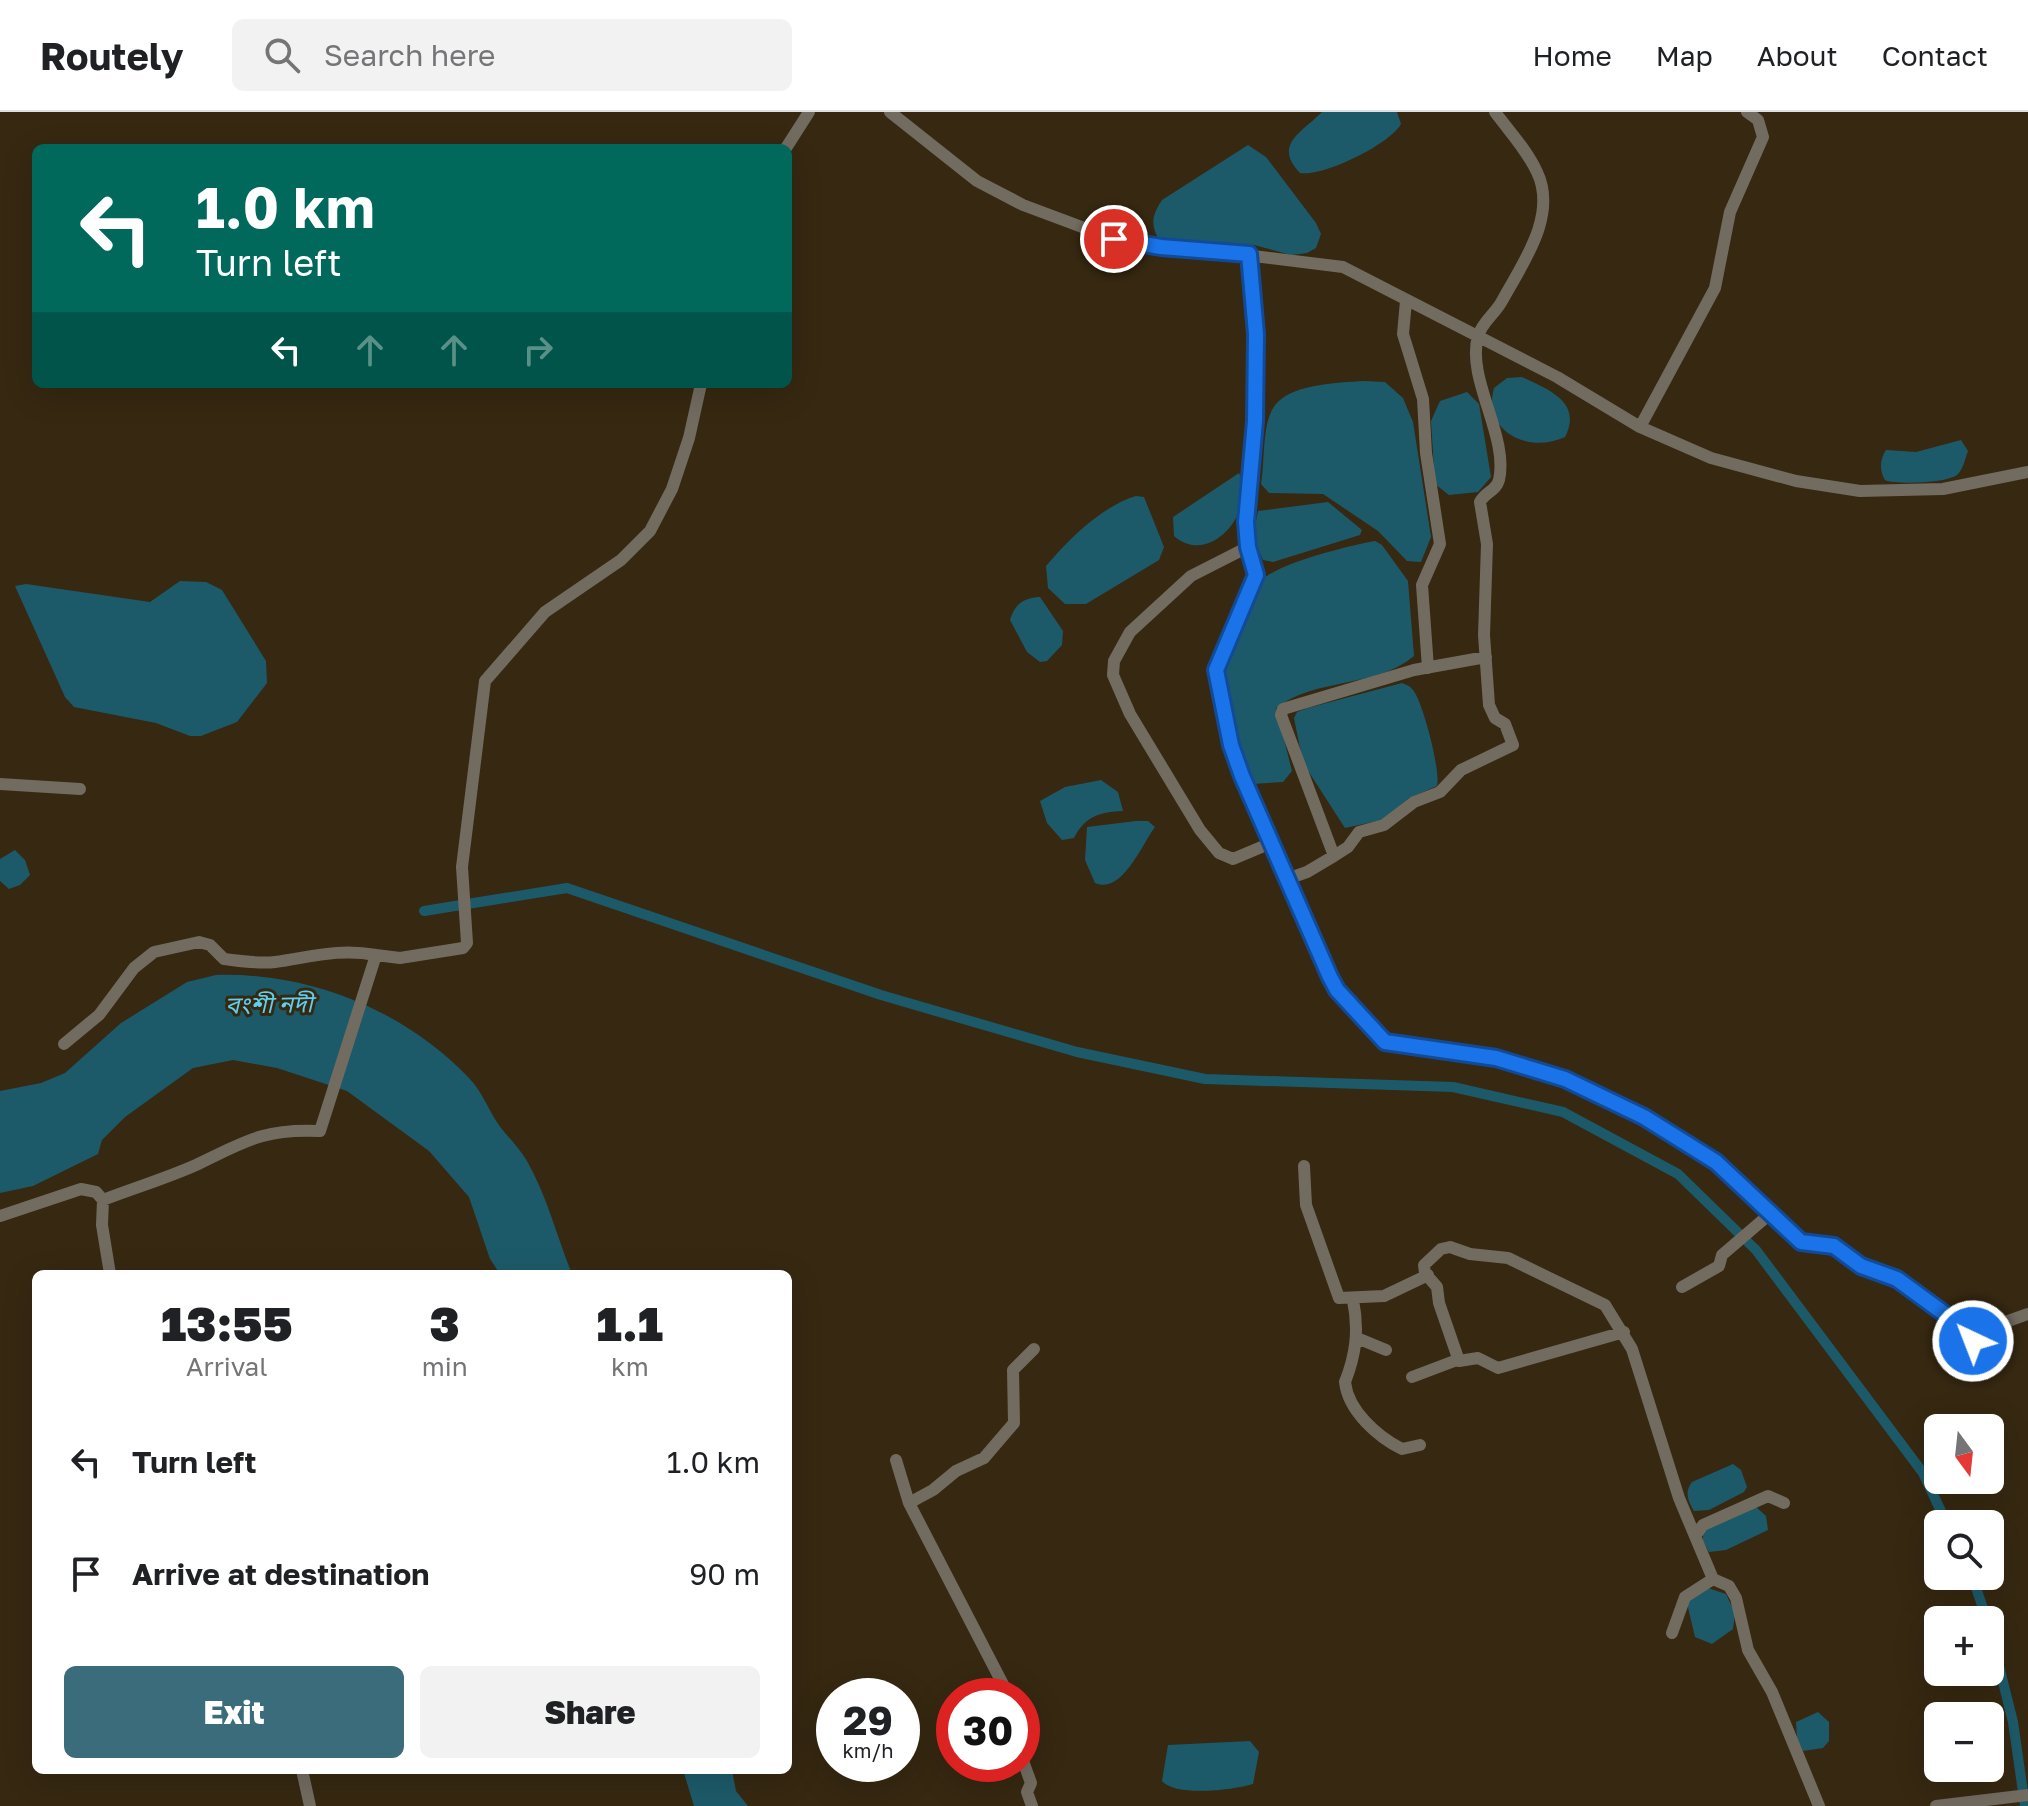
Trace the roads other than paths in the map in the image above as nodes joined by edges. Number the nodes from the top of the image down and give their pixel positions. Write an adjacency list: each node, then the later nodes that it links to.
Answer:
1 (809, 112): 5 (street)
2 (890, 112): 6 (street)
3 (1495, 112): 8 (street)
4 (1747, 112): 10 (street)
5 (789, 144)
6 (1249, 254): 7 (street); 12 (street)
7 (1406, 301): 8 (street); 14 (street)
8 (1478, 337): 10 (street); 13 (street)
9 (700, 388): 20 (street)
10 (1640, 427): 11 (street)
11 (2028, 472)
12 (1248, 547): 17 (street); 17 (street)
13 (1486, 657): 14 (street); 18 (street)
14 (1428, 668): 18 (street)
15 (0, 784): 16 (street)
16 (80, 789)
17 (1271, 843): 19 (street)
18 (1334, 856): 19 (street)
19 (1287, 879): 24 (street)
20 (374, 959): 21 (street); 23 (street)
21 (64, 1044)
22 (1304, 1166): 29 (street)
23 (103, 1200): 25 (street); 26 (street)
24 (1769, 1215): 28 (street); 32 (street)
25 (0, 1216)
26 (109, 1270)
27 (1428, 1275): 29 (street); 31 (street); 36 (street)
28 (1682, 1287)
29 (1353, 1300): 33 (street)
30 (2028, 1314): 32 (street)
31 (1624, 1332): 36 (street); 43 (street)
32 (1972, 1334): 37 (street)
33 (1357, 1338): 35 (street); 39 (street)
34 (1034, 1349): 41 (street)
35 (1386, 1350)
36 (1457, 1360): 38 (street)
37 (1987, 1371)
38 (1412, 1377)
39 (1420, 1445)
40 (896, 1460): 41 (street)
41 (909, 1503): 46 (street)
42 (1784, 1503): 43 (street)
43 (1695, 1536): 44 (street)
44 (1713, 1579): 45 (street); 52 (street)
45 (1672, 1633)
46 (1000, 1678)
47 (303, 1774): 50 (street)
48 (1031, 1782): 51 (street)
49 (2028, 1795): 53 (street)
50 (310, 1806)
51 (1032, 1806)
52 (1819, 1806)
53 (1936, 1806)

